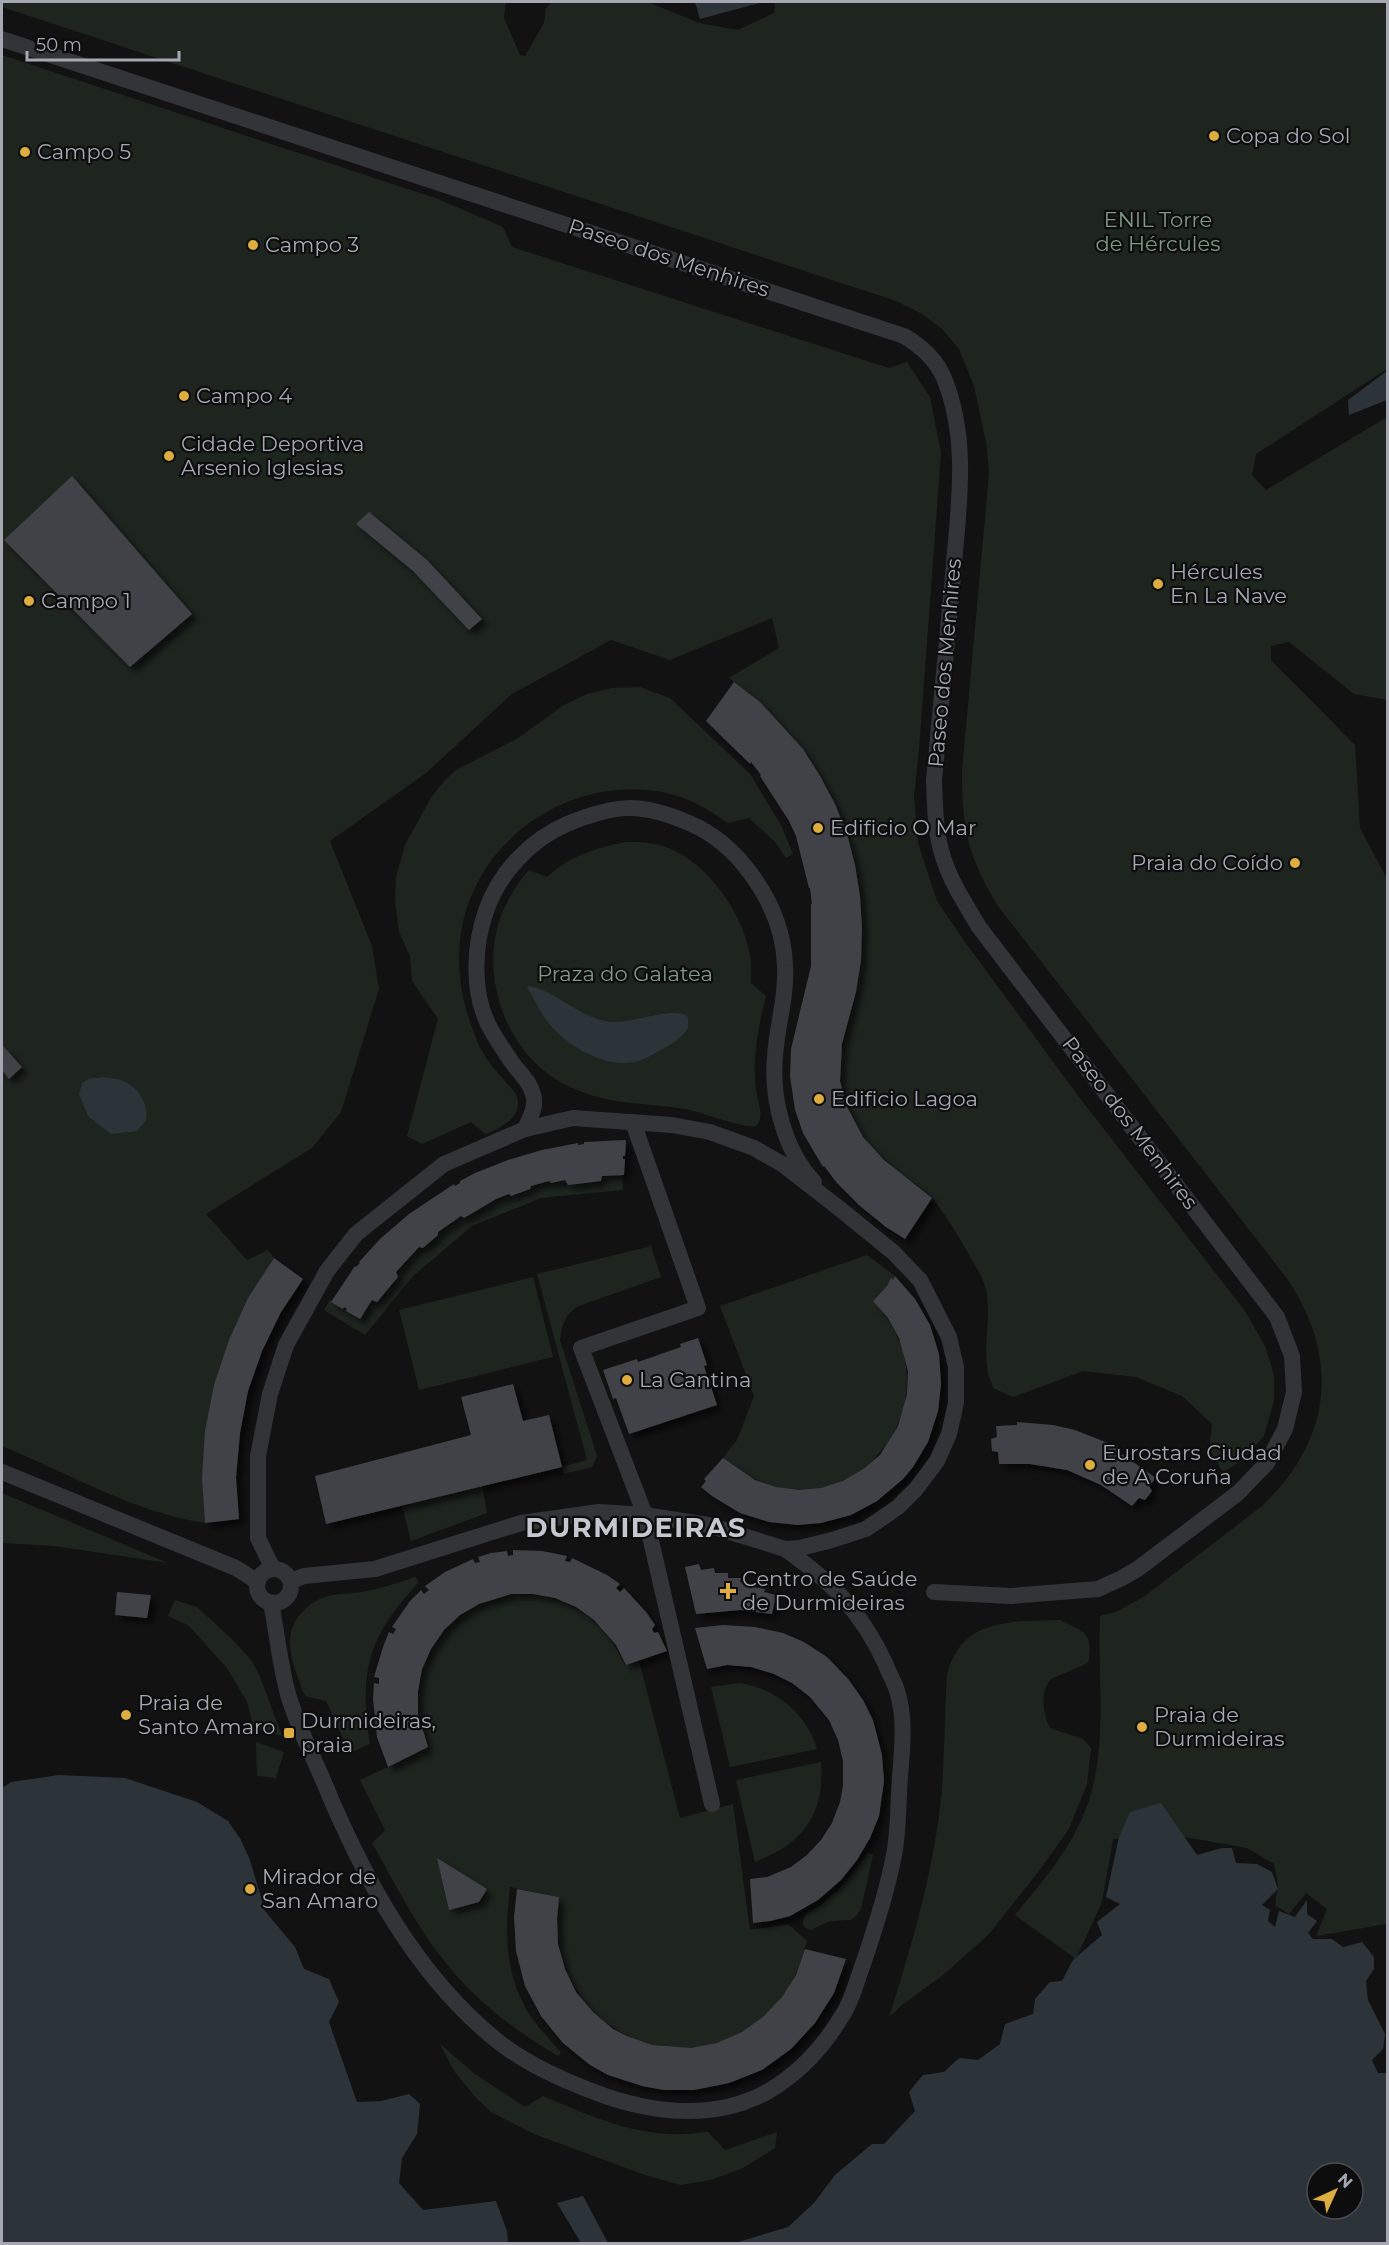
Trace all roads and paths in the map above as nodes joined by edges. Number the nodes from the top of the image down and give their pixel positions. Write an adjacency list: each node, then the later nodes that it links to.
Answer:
1 (2, 39): 11 (street, Paseo dos Menhires)
2 (633, 1122): 3 (street); 4 (street); 6 (street)
3 (525, 1129): 4 (street); 8 (street)
4 (835, 1205): 7 (street)
5 (2, 1472): 10 (street)
6 (645, 1515): 7 (street); 9 (street); 13 (street)
7 (785, 1549): 12 (street)
8 (273, 1569): 9 (street); 10 (street)
9 (291, 1581): 12 (street)
10 (258, 1582): 12 (street)
11 (934, 1592)
12 (271, 1603)
13 (712, 1804)

